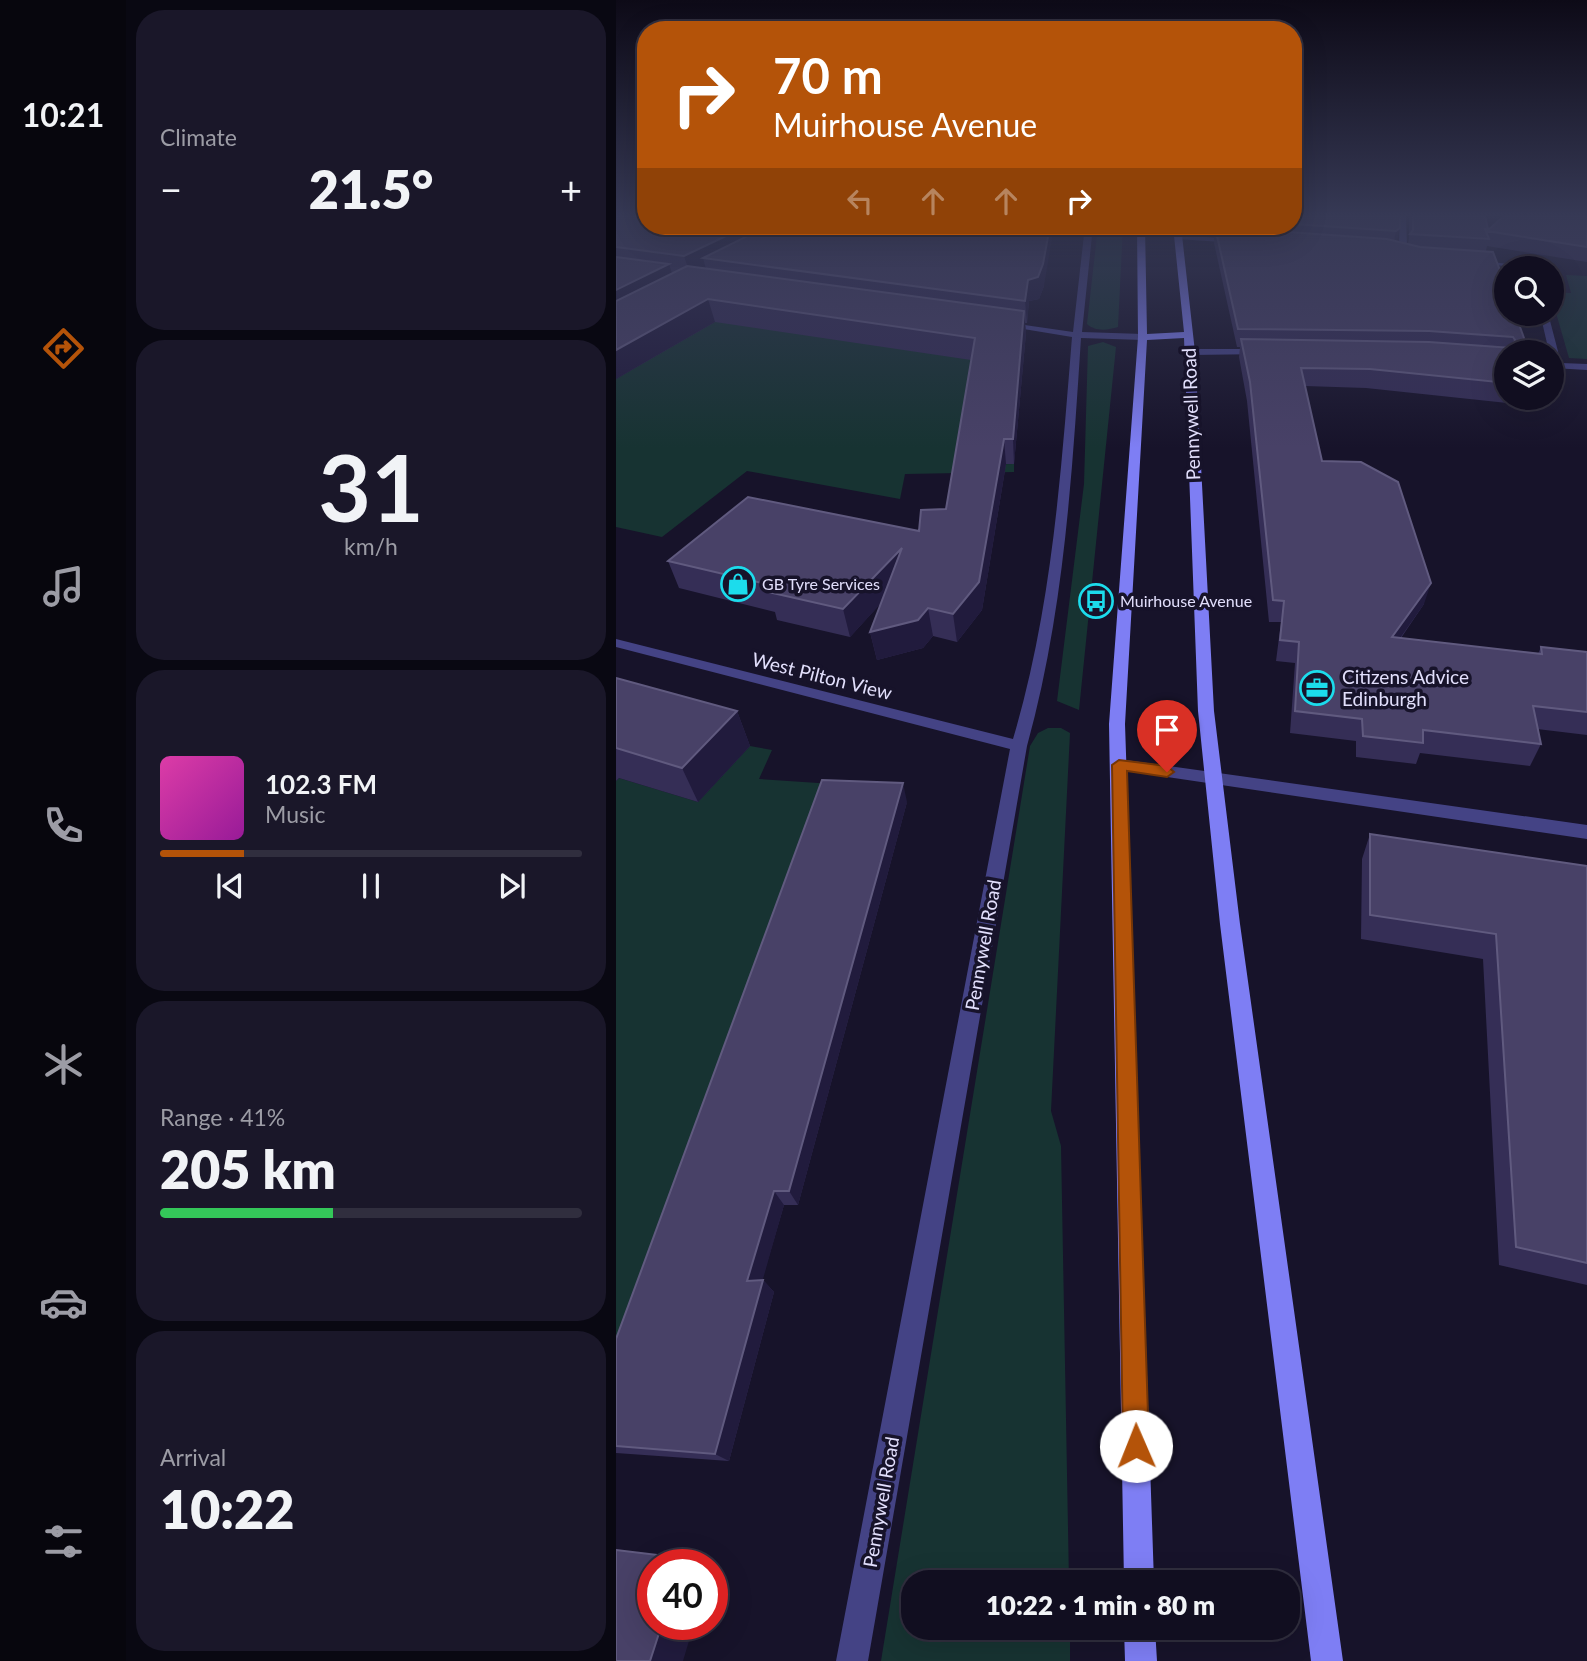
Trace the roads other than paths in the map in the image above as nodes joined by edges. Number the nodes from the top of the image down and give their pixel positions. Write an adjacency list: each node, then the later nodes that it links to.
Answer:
1 (1082, 294): 5 (street, Pennywell Road)
2 (1142, 294): 6 (street)
3 (1184, 294): 7 (street, Pennywell Road)
4 (994, 324): 5 (street)
5 (1077, 335): 6 (street); 12 (street, Pennywell Road)
6 (1143, 337): 7 (street, Pennywell Road); 13 (street)
7 (1189, 344): 8 (street); 14 (street, Pennywell Road)
8 (1278, 352)
9 (1564, 366): 10 (street)
10 (1587, 367)
11 (616, 643): 12 (street, West Pilton View)
12 (1019, 746): 18 (street, Pennywell Road)
13 (1119, 765): 14 (street); 16 (street)
14 (1214, 778): 15 (street); 20 (street, Pennywell Road)
15 (1587, 832)
16 (1139, 1570)
17 (1140, 1640): 19 (street)
18 (852, 1661)
19 (1141, 1661)
20 (1327, 1661)

